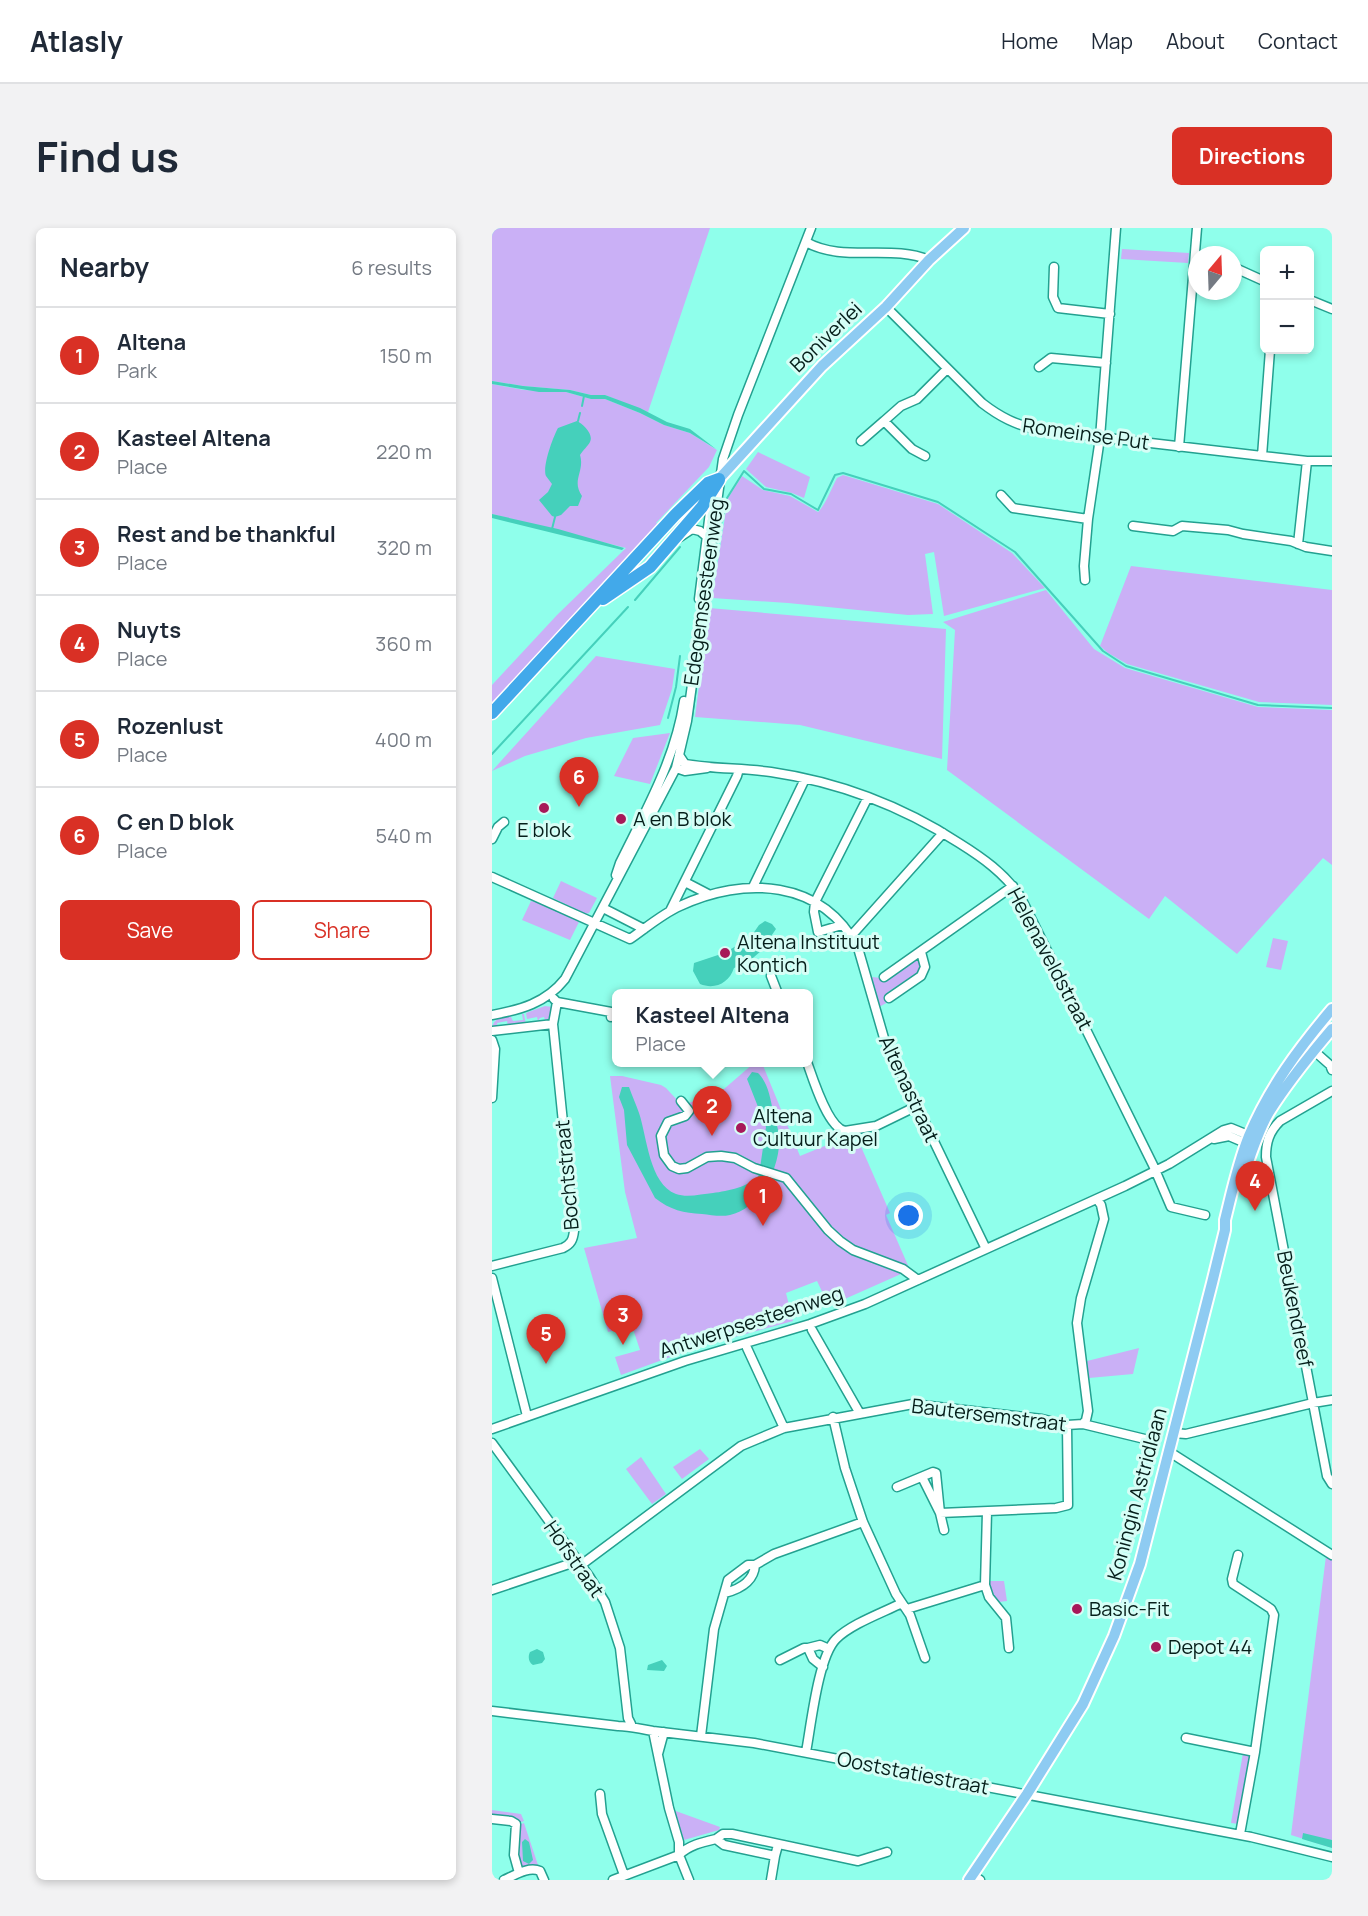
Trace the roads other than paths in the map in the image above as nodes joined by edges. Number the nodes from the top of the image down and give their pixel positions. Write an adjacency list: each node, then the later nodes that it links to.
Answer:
1 (811, 228): 5 (street)
2 (964, 228): 7 (main road, Boniverlei)
3 (1116, 228): 15 (street)
4 (1197, 228): 6 (street)
5 (806, 242): 7 (street); 23 (street)
6 (1195, 246)
7 (929, 260): 13 (main road, Boniverlei)
8 (1054, 267): 15 (street)
9 (1242, 271): 10 (street)
10 (1260, 279)
11 (1191, 300): 25 (street)
12 (1314, 302): 14 (street)
13 (886, 307): 19 (street, Romeinse Put); 24 (main road, Boniverlei)
14 (1332, 309)
15 (1110, 314): 17 (street)
16 (1270, 354): 27 (street)
17 (1106, 363): 18 (street); 21 (street)
18 (1039, 367)
19 (947, 369): 20 (street); 21 (street, Romeinse Put)
20 (884, 421): 22 (street); 26 (street)
21 (1100, 438): 25 (street, Romeinse Put); 32 (street)
22 (861, 441)
23 (728, 442): 24 (street); 30 (street)
24 (748, 447): 30 (main road, Boniverlei)
25 (1179, 447): 27 (street, Romeinse Put)
26 (925, 456)
27 (1262, 456): 28 (street, Romeinse Put)
28 (1307, 461): 29 (street, Romeinse Put); 36 (street)
29 (1332, 461)
30 (714, 481): 34 (street, Edegemsesteenweg); 35 (highway, Boniverlei); 39 (highway, Boniverlei); 41 (street, Edegemsesteenweg)
31 (1000, 495): 32 (street)
32 (1088, 519): 38 (street)
33 (1133, 526): 36 (street)
34 (706, 536): 35 (street, Boniverlei); 41 (street, Edegemsesteenweg)
35 (670, 544): 39 (highway, Boniverlei)
36 (1298, 544): 37 (street)
37 (1332, 551)
38 (1085, 580)
39 (595, 603): 40 (highway, Boniverlei)
40 (492, 712)
41 (681, 730): 42 (street, Edegemsesteenweg)
42 (675, 754): 43 (street, Helenaveldstraat); 44 (street); 53 (street, Edegemsesteenweg)
43 (709, 767): 44 (street, Helenaveldstraat); 45 (street, Helenaveldstraat)
44 (676, 768): 53 (street, Edegemsesteenweg)
45 (739, 769): 46 (street, Helenaveldstraat); 52 (street)
46 (805, 779): 47 (street, Helenaveldstraat); 55 (street)
47 (868, 797): 49 (street, Helenaveldstraat); 57 (street)
48 (504, 822): 50 (street)
49 (943, 832): 54 (street, Helenaveldstraat); 63 (street)
50 (492, 839)
51 (492, 877): 60 (street)
52 (685, 882): 56 (street); 59 (street)
53 (615, 886): 58 (street, Edegemsesteenweg)
54 (1013, 886): 64 (street); 88 (street, Helenaveldstraat)
55 (753, 887): 56 (street, Altenastraat); 57 (street, Altenastraat)
56 (708, 894): 59 (street, Altenastraat)
57 (815, 902): 61 (street, Altenastraat); 61 (street)
58 (603, 908): 60 (street, Edegemsesteenweg); 62 (street)
59 (670, 911): 62 (street, Altenastraat)
60 (595, 924): 62 (street, Altenastraat); 68 (street, Edegemsesteenweg)
61 (842, 925): 63 (street, Altenastraat)
62 (644, 929)
63 (851, 936): 86 (street, Altenastraat)
64 (921, 952): 66 (street); 69 (street)
65 (771, 976): 67 (street)
66 (884, 977)
67 (776, 989)
68 (550, 993): 70 (street); 72 (street, Edegemsesteenweg)
69 (889, 998)
70 (557, 1002): 73 (street); 74 (street)
71 (1332, 1009): 78 (main road)
72 (492, 1015)
73 (611, 1017)
74 (553, 1024): 76 (street); 92 (street, Bochtstraat)
75 (1332, 1029): 79 (main road)
76 (492, 1032)
77 (492, 1040): 84 (street)
78 (1305, 1041): 79 (street); 87 (main road)
79 (1315, 1049): 80 (street); 82 (street); 87 (main road)
80 (1332, 1060)
81 (809, 1067): 86 (street)
82 (1332, 1070)
83 (1332, 1091): 98 (street, Beukendreef)
84 (492, 1098)
85 (681, 1101): 94 (street)
86 (917, 1107): 91 (street, Altenastraat)
87 (1252, 1141): 88 (street, Antwerpsesteenweg); 106 (main road, Koningin Astridlaan)
88 (1155, 1171): 89 (street, Antwerpsesteenweg); 90 (street, Helenaveldstraat)
89 (1099, 1202): 91 (street, Antwerpsesteenweg); 102 (street)
90 (1205, 1215)
91 (986, 1249): 94 (street, Antwerpsesteenweg)
92 (492, 1266)
93 (492, 1278): 100 (street)
94 (918, 1280): 100 (street, Antwerpsesteenweg)
95 (812, 1330): 99 (street)
96 (747, 1348): 104 (street)
97 (1332, 1400): 98 (street)
98 (1313, 1403): 106 (street); 111 (street, Beukendreef)
99 (860, 1412): 101 (street, Bautersemstraat); 103 (street, Bautersemstraat)
100 (527, 1416): 105 (street, Antwerpsesteenweg)
101 (833, 1417): 104 (street, Bautersemstraat); 115 (street)
102 (1083, 1424): 103 (street, Bautersemstraat); 107 (street, Bautersemstraat)
103 (1067, 1425): 113 (street)
104 (784, 1428): 119 (street, Bautersemstraat)
105 (492, 1429)
106 (1173, 1433): 109 (main road, Koningin Astridlaan)
107 (1153, 1441)
108 (492, 1443): 119 (street, Hofstraat)
109 (1168, 1451): 117 (street); 141 (main road, Koningin Astridlaan)
110 (922, 1477): 112 (street); 114 (street); 114 (street)
111 (1332, 1484)
112 (897, 1487)
113 (987, 1512): 114 (street); 121 (street)
114 (940, 1513): 116 (street)
115 (862, 1522): 120 (street); 124 (street)
116 (944, 1530)
117 (1328, 1552)
118 (1238, 1556): 138 (street)
119 (580, 1563): 122 (street, Bautersemstraat); 132 (street, Hofstraat)
120 (755, 1565): 123 (street); 123 (street)
121 (985, 1585): 124 (street); 127 (street)
122 (492, 1590)
123 (724, 1593): 135 (street)
124 (904, 1606): 126 (street); 128 (street)
125 (808, 1648): 126 (street); 129 (street); 130 (street)
126 (829, 1648): 130 (street)
127 (1009, 1648)
128 (925, 1658)
129 (780, 1660)
130 (823, 1666): 137 (street)
131 (492, 1711): 132 (street, Ooststatiestraat)
132 (631, 1724): 133 (street, Ooststatiestraat)
133 (653, 1731): 134 (street, Ooststatiestraat); 139 (street)
134 (664, 1732): 135 (street, Ooststatiestraat); 139 (street)
135 (701, 1736): 137 (street, Ooststatiestraat)
136 (1186, 1738): 138 (street)
137 (806, 1752): 141 (street, Ooststatiestraat)
138 (1255, 1752): 143 (street)
139 (658, 1754): 147 (street)
140 (600, 1794): 151 (street)
141 (1027, 1794): 143 (street, Ooststatiestraat); 152 (main road, Koningin Astridlaan)
142 (492, 1819): 150 (street)
143 (1240, 1834): 149 (street, Ooststatiestraat)
144 (716, 1839): 145 (street); 147 (street); 148 (street)
145 (778, 1845): 146 (street); 148 (street)
146 (886, 1852)
147 (680, 1855): 151 (street); 156 (street)
148 (775, 1856): 157 (street)
149 (1332, 1857)
150 (519, 1873): 153 (street); 154 (street)
151 (624, 1875): 155 (street)
152 (974, 1878)
153 (504, 1880)
154 (544, 1880)
155 (613, 1880)
156 (689, 1880)
157 (771, 1880)

